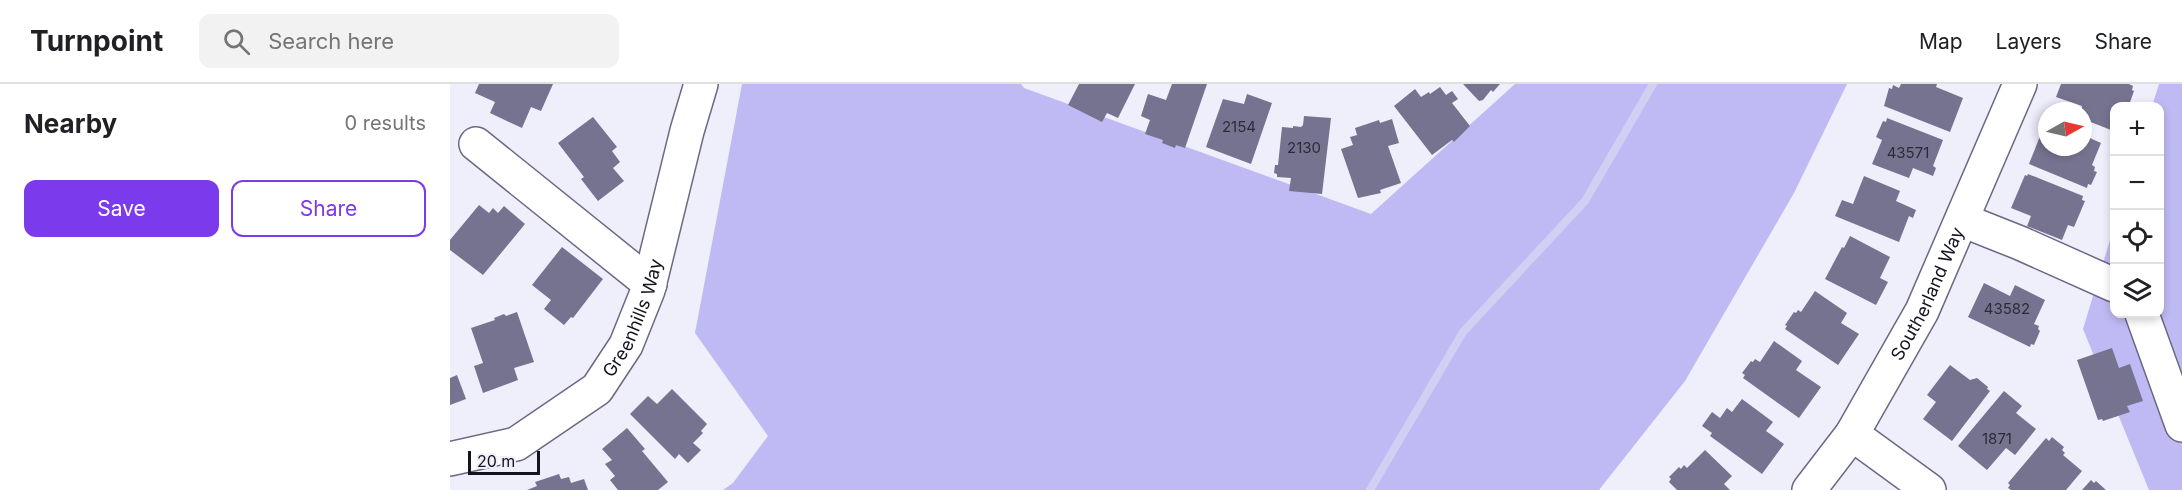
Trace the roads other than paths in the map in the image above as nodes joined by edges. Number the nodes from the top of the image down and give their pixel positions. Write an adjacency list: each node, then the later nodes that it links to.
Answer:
1 (701, 84): 6 (street, Greenhills Way)
2 (2020, 84): 4 (street, Southerland Way)
3 (476, 144): 6 (street)
4 (1962, 220): 5 (street); 9 (street, Southerland Way)
5 (2110, 283)
6 (650, 284): 10 (street, Greenhills Way)
7 (2143, 318): 8 (street)
8 (2182, 424)
9 (1852, 434): 11 (street, Southerland Way); 12 (street)
10 (450, 459)
11 (1809, 490)
12 (1929, 490)

